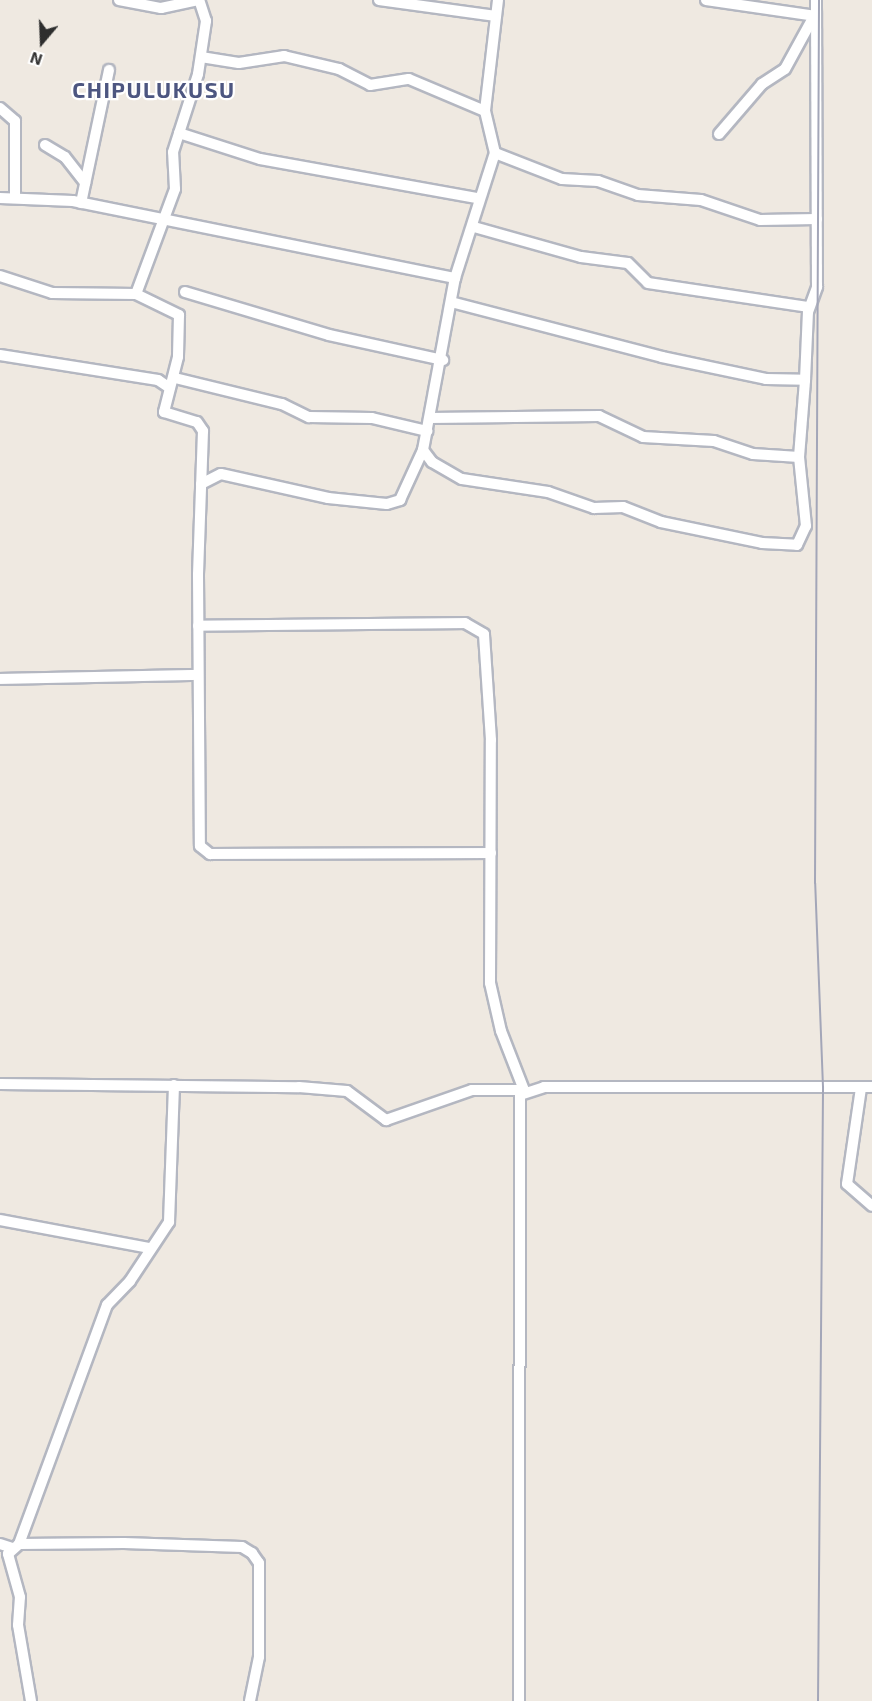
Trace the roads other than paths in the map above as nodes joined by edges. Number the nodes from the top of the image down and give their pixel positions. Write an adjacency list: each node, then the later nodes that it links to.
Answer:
1 (122, 0): 2 (street)
2 (199, 0): 9 (street)
3 (378, 0): 7 (street)
4 (498, 0): 7 (street)
5 (706, 0): 8 (street)
6 (816, 0): 8 (street)
7 (496, 16): 12 (street)
8 (815, 16): 14 (street); 22 (street)
9 (201, 57): 12 (street); 13 (street)
10 (109, 70): 17 (street)
11 (0, 108): 19 (street)
12 (485, 111): 16 (street)
13 (179, 134): 20 (street); 23 (street)
14 (719, 134)
15 (45, 145): 17 (street)
16 (495, 153): 20 (street); 22 (street)
17 (85, 183): 21 (street)
18 (0, 198): 19 (street)
19 (15, 198): 21 (street)
20 (477, 198): 24 (street)
21 (81, 203): 23 (street)
22 (817, 219): 30 (street)
23 (165, 220): 26 (street); 28 (street)
24 (474, 227): 26 (street); 30 (street)
25 (0, 276): 28 (street)
26 (455, 278): 29 (street)
27 (185, 292): 32 (street)
28 (136, 294): 34 (street)
29 (451, 303): 32 (street); 33 (street)
30 (809, 307): 33 (street)
31 (0, 356): 34 (street)
32 (442, 360): 35 (street)
33 (804, 380): 38 (street)
34 (172, 383): 36 (street); 39 (street)
35 (430, 418): 36 (street); 38 (street)
36 (427, 431): 37 (street)
37 (423, 450): 38 (street); 39 (street)
38 (800, 457)
39 (201, 484): 40 (street)
40 (198, 626): 41 (street); 43 (street)
41 (198, 675): 42 (street); 43 (street)
42 (0, 680)
43 (491, 853): 47 (street)
44 (0, 1084): 45 (street)
45 (174, 1085): 47 (street); 50 (street)
46 (866, 1088): 47 (street); 48 (street)
47 (524, 1090): 55 (street)
48 (872, 1206)
49 (0, 1220): 50 (street)
50 (150, 1248): 52 (street)
51 (0, 1544): 52 (street)
52 (16, 1546): 53 (street); 54 (street)
53 (31, 1701)
54 (250, 1701)
55 (519, 1701)

